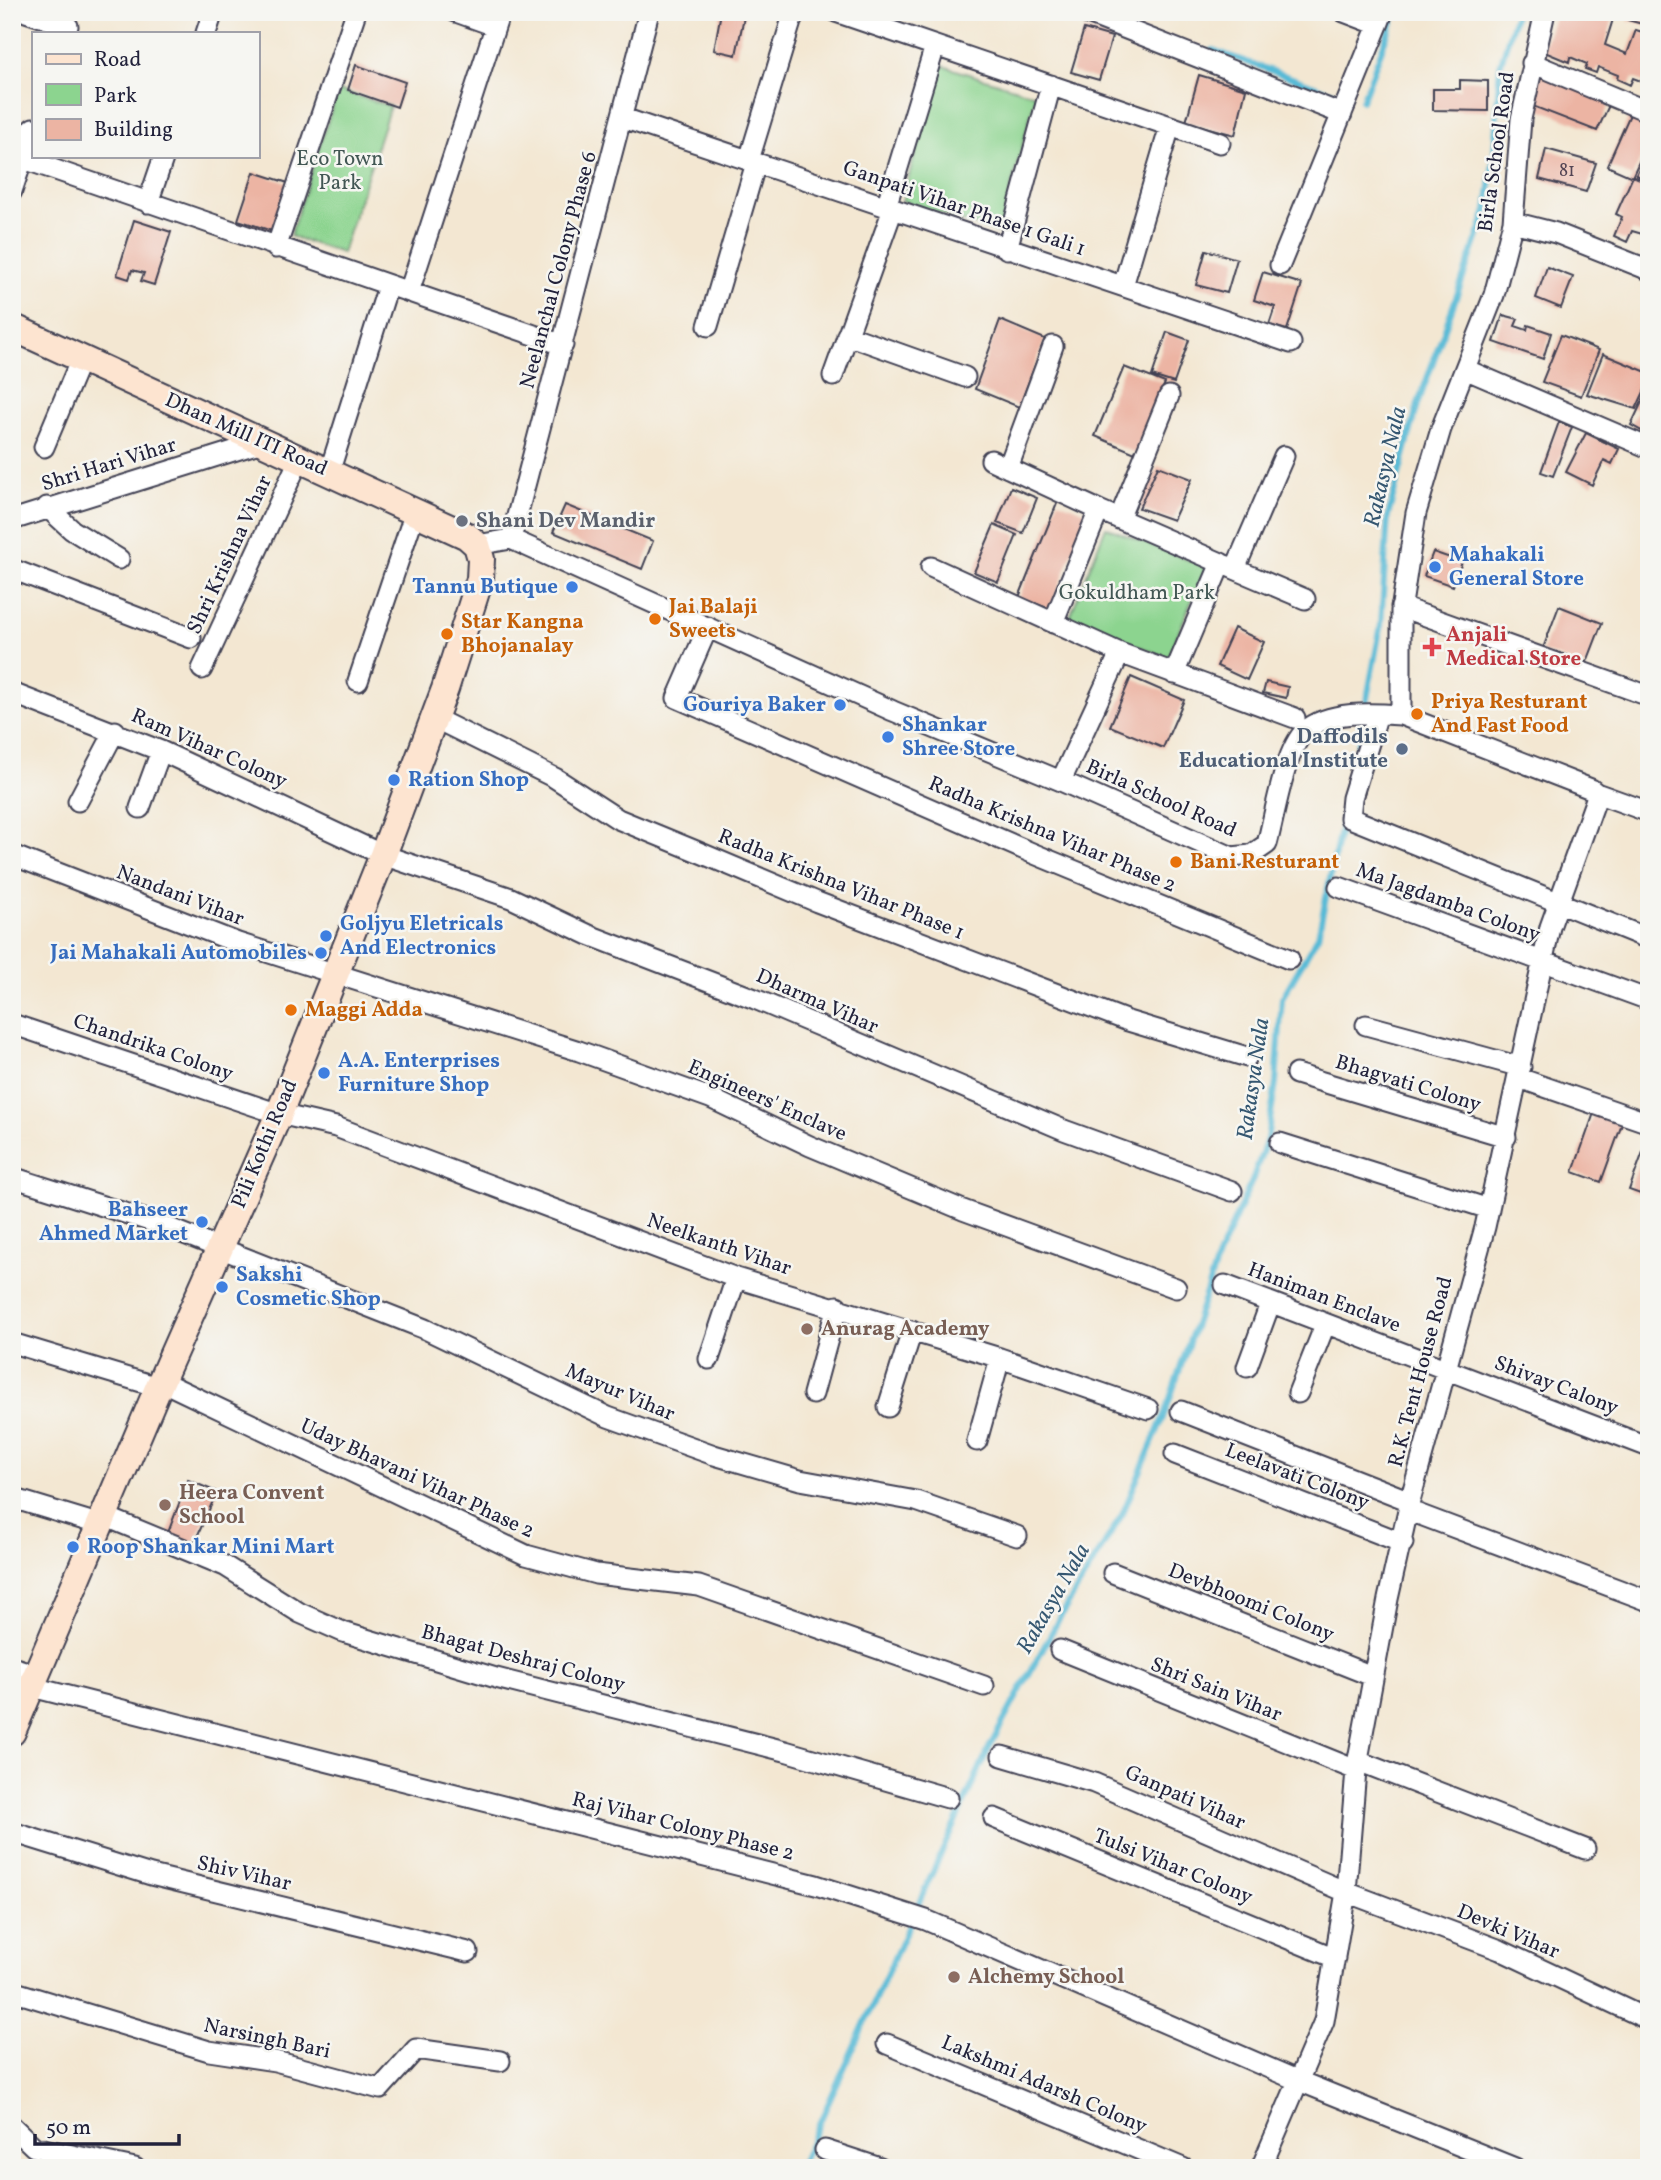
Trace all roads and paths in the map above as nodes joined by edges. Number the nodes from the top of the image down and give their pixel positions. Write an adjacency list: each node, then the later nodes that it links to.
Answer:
1 (26, 12): 13 (street)
2 (213, 12): 14 (street)
3 (356, 12): 31 (street)
4 (456, 12): 11 (street)
5 (649, 12): 20 (street, Neelanchal Colony Phase 6)
6 (794, 12): 26 (street)
7 (836, 12): 15 (street)
8 (1083, 12): 19 (street)
9 (1344, 12): 12 (street)
10 (1545, 12): 16 (street, Birla School Road)
11 (497, 19): 37 (street)
12 (1381, 19): 19 (street)
13 (69, 24)
14 (206, 32)
15 (934, 46): 17 (street); 29 (street)
16 (1532, 63): 18 (street); 30 (street, Birla School Road)
17 (1051, 85): 21 (street); 32 (street)
18 (1649, 113)
19 (1342, 114): 33 (street)
20 (623, 118): 26 (street, Ganpati Vihar Phase 1 Gali 1); 42 (street, Neelanchal Colony Phase 6)
21 (1170, 126): 23 (street); 36 (street)
22 (32, 130): 24 (street)
23 (1220, 143)
24 (17, 156): 27 (street); 28 (street)
25 (163, 158): 28 (street)
26 (752, 161): 29 (street, Ganpati Vihar Phase 1 Gali 1); 38 (street)
27 (12, 191)
28 (148, 202): 31 (street)
29 (889, 208): 32 (street, Ganpati Vihar Phase 1 Gali 1); 40 (street)
30 (1513, 222): 34 (street); 45 (street, Birla School Road)
31 (276, 248): 35 (street)
32 (1007, 249): 36 (street, Ganpati Vihar Phase 1 Gali 1)
33 (1280, 265)
34 (1649, 270)
35 (388, 286): 37 (street); 54 (street)
36 (1123, 286): 41 (street, Ganpati Vihar Phase 1 Gali 1)
37 (409, 292): 42 (street)
38 (708, 326)
39 (12, 327): 44 (street, Dhan Mill ITI Road)
40 (847, 335): 46 (street); 47 (street)
41 (1291, 343)
42 (563, 345): 60 (street, Neelanchal Colony Phase 6)
43 (1053, 346): 56 (street)
44 (81, 359): 49 (street, Dhan Mill ITI Road); 50 (street)
45 (1467, 370): 51 (street); 67 (street, Birla School Road)
46 (833, 376)
47 (965, 377)
48 (1169, 396): 58 (street)
49 (259, 443): 53 (street, Dhan Mill ITI Road); 55 (street, Shri Hari Vihar)
50 (44, 447)
51 (1649, 448)
52 (1284, 456): 63 (street)
53 (299, 460): 54 (street, Dhan Mill ITI Road); 72 (street, Shri Krishna Vihar)
54 (329, 473): 57 (street, Dhan Mill ITI Road)
55 (47, 507): 59 (street, Shri Hari Vihar); 62 (street)
56 (1099, 510): 58 (street); 68 (street)
57 (415, 512): 61 (street, Dhan Mill ITI Road); 74 (street)
58 (1119, 519): 63 (street)
59 (12, 520)
60 (510, 538): 61 (street); 69 (street, Birla School Road)
61 (477, 545): 79 (street, Pili Kothi Road)
62 (119, 559)
63 (1228, 566): 66 (street); 73 (street)
64 (931, 567): 68 (street)
65 (12, 569): 70 (street)
66 (1305, 599)
67 (1401, 607): 76 (street); 78 (street, Birla School Road)
68 (1053, 624): 71 (street)
69 (708, 627): 83 (street, Birla School Road); 93 (street, Radha Krishna Vihar Phase 2)
70 (191, 638)
71 (1120, 653): 73 (street); 83 (street)
72 (202, 670)
73 (1174, 674): 80 (street)
74 (358, 681)
75 (12, 693): 81 (street, Ram Vihar Colony)
76 (1649, 696)
77 (1376, 714): 78 (street, Birla School Road); 83 (street, Birla School Road); 91 (street)
78 (1401, 715): 84 (street)
79 (434, 718): 89 (street, Pili Kothi Road); 99 (street, Radha Krishna Vihar Phase 1)
80 (1295, 718)
81 (115, 732): 82 (street, Ram Vihar Colony); 85 (street)
82 (161, 751): 86 (street); 89 (street, Ram Vihar Colony)
83 (1062, 781)
84 (1596, 793): 87 (street); 91 (street, R.K. Tent House Road)
85 (78, 801)
86 (141, 808)
87 (1649, 812)
88 (12, 855): 95 (street, Nandani Vihar)
89 (383, 855): 95 (street, Pili Kothi Road); 107 (street, Dharma Vihar)
90 (1339, 887): 94 (street, Ma Jagdamba Colony)
91 (1557, 902): 92 (street); 94 (street, R.K. Tent House Road)
92 (1649, 939)
93 (1290, 959)
94 (1542, 961): 96 (street, Ma Jagdamba Colony); 100 (street, R.K. Tent House Road)
95 (334, 973): 102 (street, Pili Kothi Road); 112 (street, Engineers' Enclave)
96 (1649, 1000)
97 (12, 1024): 102 (street, Chandrika Colony)
98 (1366, 1025): 100 (street)
99 (1247, 1057)
100 (1520, 1073): 103 (street); 104 (street, R.K. Tent House Road)
101 (1296, 1074): 104 (street, Bhagvati Colony)
102 (279, 1114): 109 (street, Pili Kothi Road); 110 (street, Neelkanth Vihar)
103 (1649, 1123)
104 (1506, 1137): 108 (street, R.K. Tent House Road)
105 (1280, 1143): 108 (street)
106 (12, 1177): 109 (street, Mayur Vihar)
107 (1232, 1191)
108 (1489, 1209): 121 (street, R.K. Tent House Road)
109 (220, 1249): 122 (street, Pili Kothi Road); 134 (street, Mayur Vihar)
110 (736, 1278): 114 (street, Neelkanth Vihar); 119 (street)
111 (1225, 1285): 113 (street, Haniman Enclave)
112 (1176, 1288)
113 (1270, 1304): 115 (street, Haniman Enclave); 120 (street)
114 (837, 1306): 116 (street, Neelkanth Vihar); 124 (street)
115 (1325, 1325): 121 (street, Haniman Enclave); 123 (street)
116 (912, 1331): 118 (street, Neelkanth Vihar); 125 (street)
117 (12, 1343): 122 (street, Uday Bhavani Vihar Phase 2)
118 (1000, 1358): 126 (street, Neelkanth Vihar); 128 (street)
119 (709, 1359)
120 (1247, 1367)
121 (1447, 1367): 129 (street, Shivay Calony); 132 (street, R.K. Tent House Road)
122 (160, 1384): 133 (street, Pili Kothi Road); 141 (street, Uday Bhavani Vihar Phase 2)
123 (1298, 1393)
124 (813, 1394)
125 (888, 1406)
126 (1148, 1409)
127 (1181, 1411): 132 (street)
128 (977, 1441)
129 (1649, 1447)
130 (1175, 1454): 135 (street, Leelavati Colony)
131 (12, 1498): 133 (street, Bhagat Deshraj Colony)
132 (1410, 1506): 135 (street, R.K. Tent House Road); 137 (street)
133 (103, 1520): 139 (street, Pili Kothi Road); 145 (street, Bhagat Deshraj Colony)
134 (1017, 1536)
135 (1403, 1543): 140 (street, R.K. Tent House Road)
136 (1112, 1573): 140 (street, Devbhoomi Colony)
137 (1649, 1601)
138 (1060, 1650): 144 (street, Shri Sain Vihar)
139 (27, 1676): 142 (street, Pili Kothi Road); 156 (street, Raj Vihar Colony Phase 2)
140 (1372, 1676): 144 (street, R.K. Tent House Road)
141 (984, 1686)
142 (12, 1732)
143 (1002, 1756): 149 (street, Ganpati Vihar)
144 (1357, 1765): 148 (street, Shri Sain Vihar); 149 (street, R.K. Tent House Road)
145 (948, 1798)
146 (995, 1818): 151 (street, Tulsi Vihar Colony)
147 (12, 1832): 150 (street, Shiv Vihar)
148 (1586, 1849)
149 (1346, 1892): 151 (street, R.K. Tent House Road); 153 (street, Devki Vihar)
150 (468, 1952)
151 (1335, 1958): 156 (street, R.K. Tent House Road)
152 (12, 1991): 155 (street, Narsingh Bari)
153 (1649, 2020)
154 (887, 2044): 161 (street, Lakshmi Adarsh Colony)
155 (500, 2061)
156 (1299, 2081): 162 (street, R.K. Tent House Road); 163 (street, Raj Vihar Colony Phase 2)
157 (12, 2126): 159 (street)
158 (825, 2150): 160 (street)
159 (135, 2168)
160 (880, 2168)
161 (1183, 2168)
162 (1261, 2168)
163 (1515, 2168)

